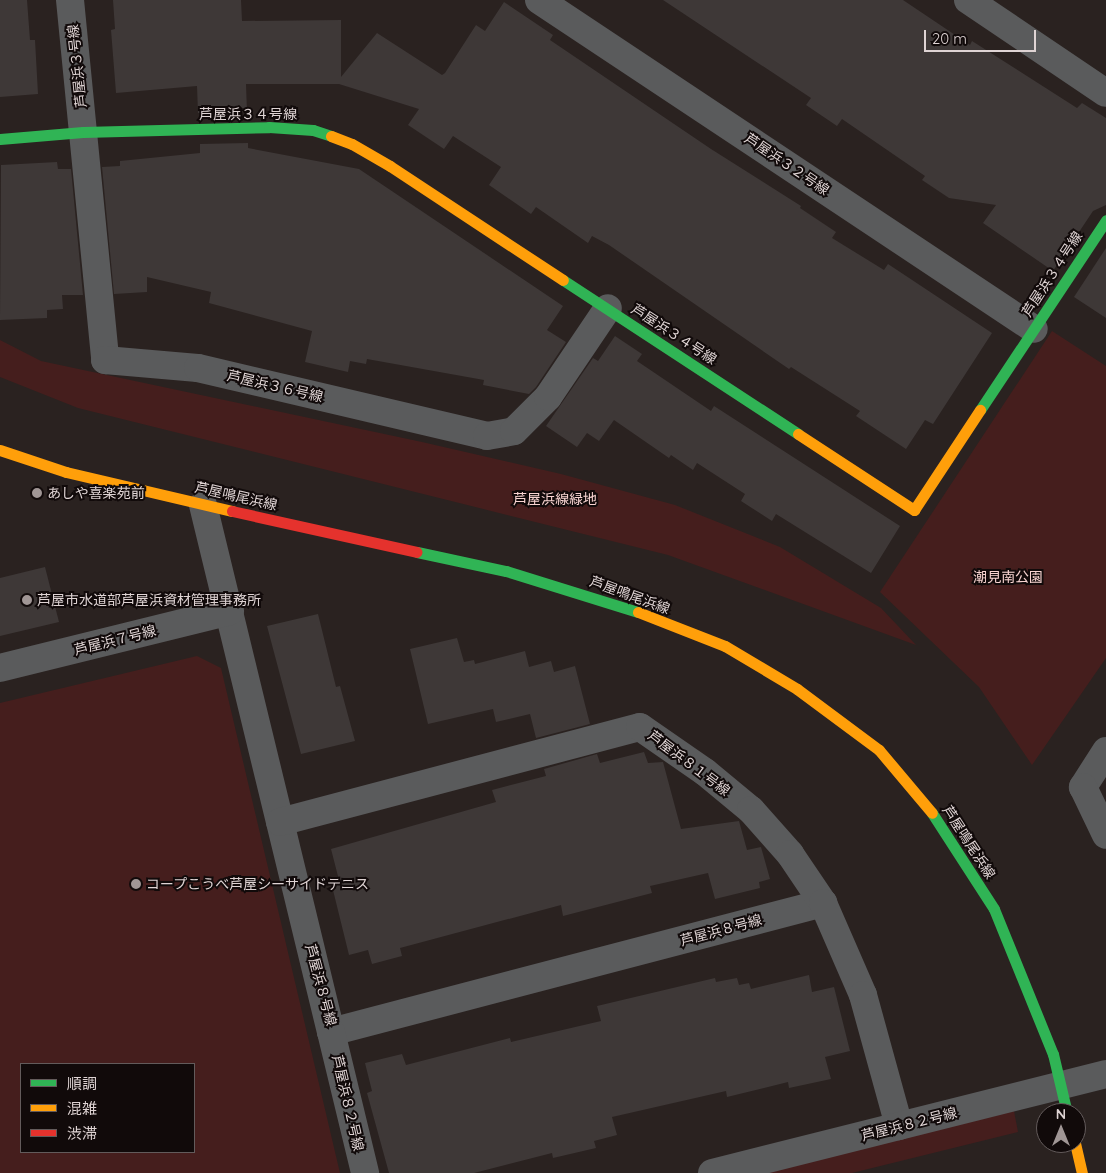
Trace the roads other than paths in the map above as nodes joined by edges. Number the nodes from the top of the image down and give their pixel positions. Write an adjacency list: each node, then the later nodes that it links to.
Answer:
1 (70, 0): 5 (street, 芦屋浜３号線)
2 (539, 0): 9 (street, 芦屋浜３２号線)
3 (968, 0): 4 (street)
4 (1106, 93)
5 (83, 132): 6 (main road, 芦屋浜３４号線); 8 (main road, 芦屋浜３４号線); 8 (street, 芦屋浜３６号線)
6 (0, 139)
7 (1106, 220): 9 (main road, 芦屋浜３４号線)
8 (608, 308): 9 (main road, 芦屋浜３４号線)
9 (1034, 329)
10 (0, 450): 11 (main road, 芦屋鳴尾浜線)
11 (203, 505): 12 (street, 芦屋浜８号線); 20 (main road, 芦屋鳴尾浜線, bridge)
12 (230, 611): 13 (street, 芦屋浜７号線); 15 (street, 芦屋浜８号線)
13 (0, 668)
14 (1106, 751): 16 (street)
15 (280, 822): 17 (street, 芦屋浜８１号線); 18 (street, 芦屋浜８号線)
16 (1106, 835)
17 (824, 903): 18 (street, 芦屋浜８号線); 21 (street, 芦屋浜８１号線)
18 (331, 1032): 23 (street, 芦屋浜８２号線)
19 (1106, 1074): 21 (street, 芦屋浜８２号線)
20 (1065, 1103)
21 (899, 1126): 24 (street, 芦屋浜８２号線)
22 (1077, 1153): 25 (main road)
23 (365, 1173)
24 (712, 1173)
25 (1082, 1173)

